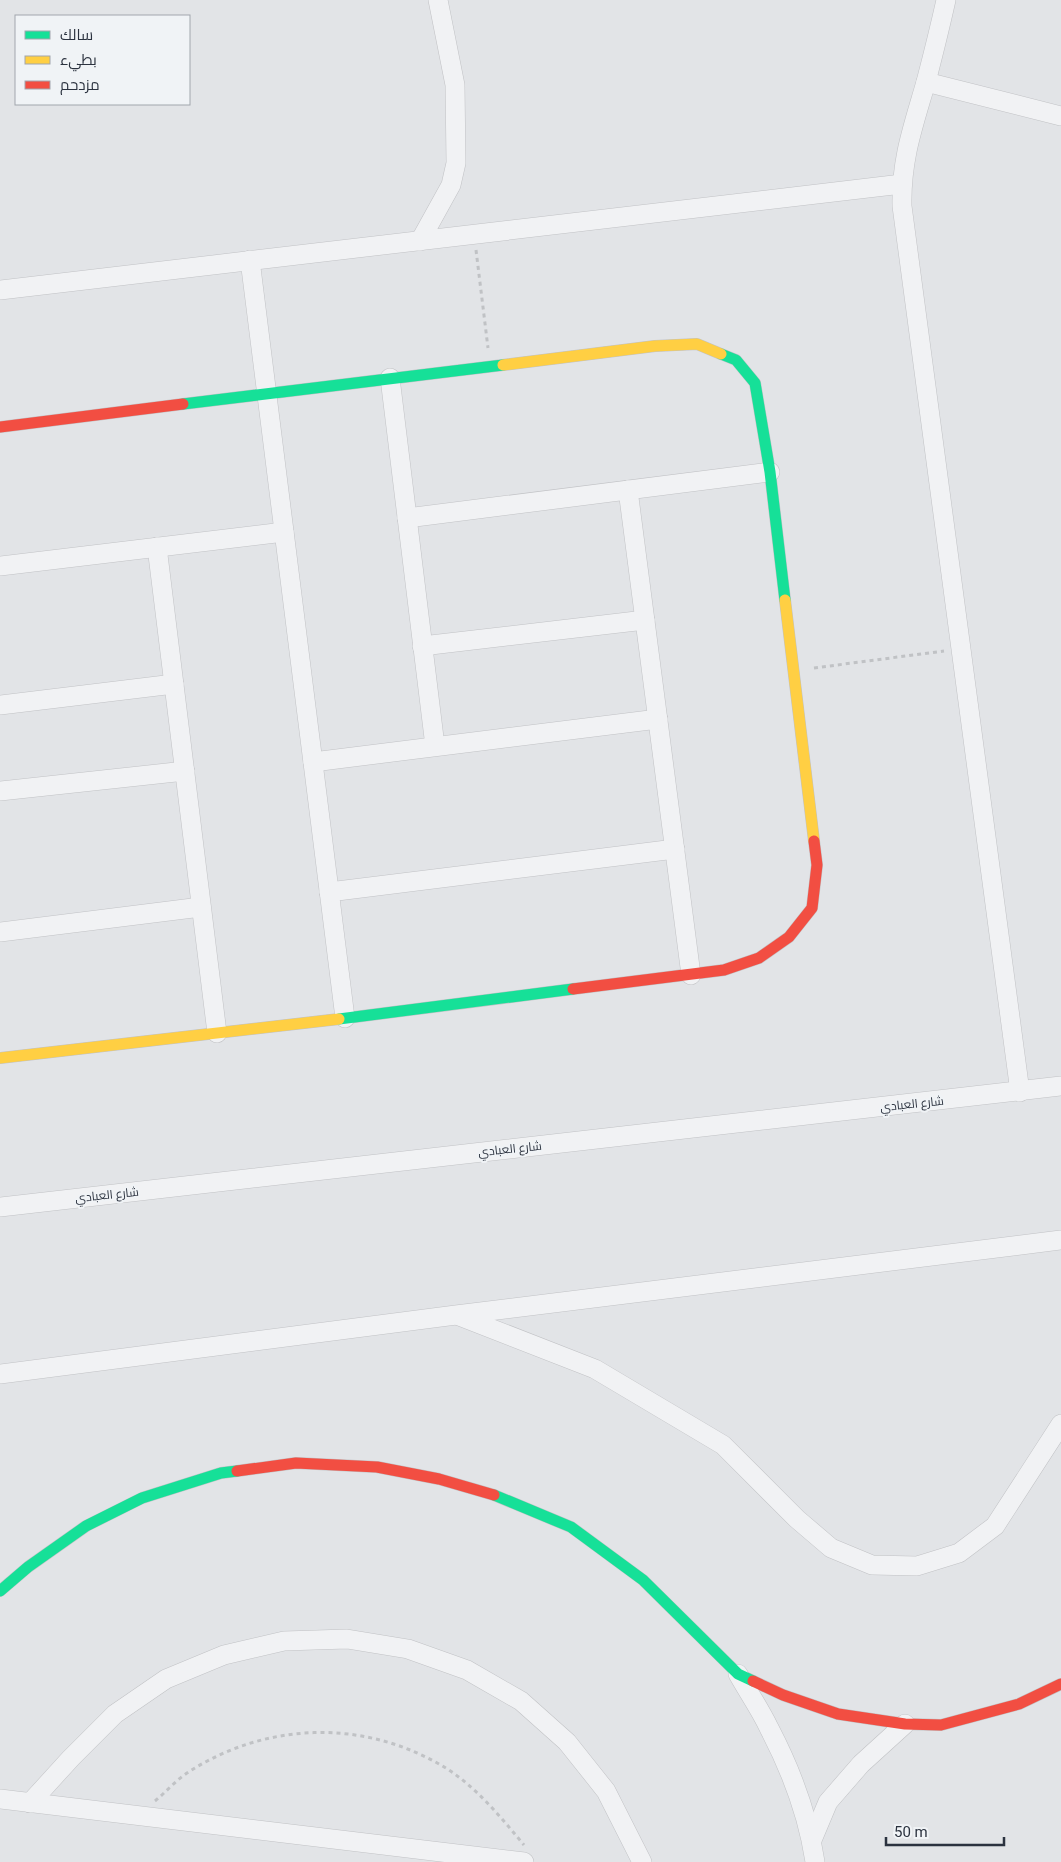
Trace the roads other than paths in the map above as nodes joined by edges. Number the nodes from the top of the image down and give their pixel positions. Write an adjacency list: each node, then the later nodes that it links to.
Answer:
1 (438, 0): 6 (street)
2 (946, 0): 3 (street)
3 (926, 82): 4 (street); 5 (street)
4 (1061, 116)
5 (902, 184): 6 (street); 36 (street)
6 (420, 241): 7 (street)
7 (250, 260): 8 (street); 10 (street)
8 (0, 290)
9 (390, 378): 10 (street); 12 (street); 14 (street)
10 (266, 393): 11 (street); 15 (street)
11 (0, 427)
12 (770, 472): 13 (street); 31 (street)
13 (628, 490): 14 (street); 18 (street)
14 (407, 518): 19 (street)
15 (284, 532): 16 (street); 24 (street)
16 (157, 547): 17 (street); 20 (street)
17 (0, 566)
18 (645, 620): 19 (street); 22 (street)
19 (422, 646): 23 (street)
20 (174, 684): 21 (street); 25 (street)
21 (0, 705)
22 (658, 719): 23 (street); 27 (street)
23 (434, 746): 24 (street)
24 (313, 762): 28 (street)
25 (185, 770): 26 (street); 29 (street)
26 (0, 791)
27 (675, 849): 28 (street); 31 (street)
28 (329, 892): 32 (street)
29 (201, 907): 30 (street); 33 (street)
30 (0, 932)
31 (691, 974): 32 (street)
32 (345, 1018): 33 (street)
33 (217, 1033): 34 (street)
34 (0, 1058)
35 (1061, 1086): 36 (street, شارع العبادي)
36 (1020, 1092): 37 (street, شارع العبادي)
37 (0, 1207)
38 (1061, 1240): 39 (street)
39 (456, 1315): 40 (street); 41 (street)
40 (0, 1374)
41 (1061, 1424)
42 (0, 1591): 43 (street)
43 (738, 1674): 45 (street); 48 (street)
44 (1061, 1684): 45 (street)
45 (906, 1724): 48 (street)
46 (0, 1799): 47 (street)
47 (30, 1803): 49 (street); 50 (street)
48 (812, 1840): 51 (street)
49 (525, 1855)
50 (642, 1862)
51 (815, 1862)

